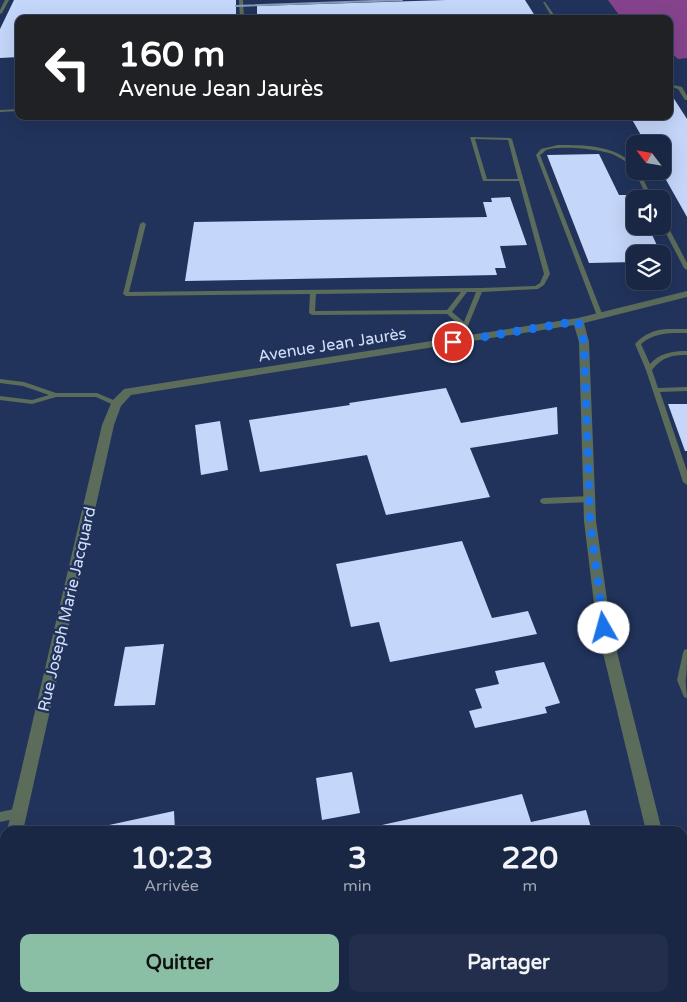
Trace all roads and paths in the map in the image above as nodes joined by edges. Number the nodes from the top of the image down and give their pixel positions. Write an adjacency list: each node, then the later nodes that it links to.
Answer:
1 (7, 0): 4 (lane)
2 (241, 0): 5 (lane)
3 (544, 3): 6 (lane)
4 (0, 13)
5 (242, 15)
6 (552, 15)
7 (673, 85): 8 (lane)
8 (687, 99)
9 (15, 110): 10 (lane)
10 (0, 111)
11 (626, 161): 21 (lane)
12 (521, 180): 12 (lane); 17 (lane)
13 (142, 224): 18 (lane)
14 (669, 235): 15 (lane)
15 (687, 268)
16 (465, 290): 17 (lane); 18 (lane); 20 (lane)
17 (480, 290): 23 (lane)
18 (313, 292): 20 (lane)
19 (687, 294): 21 (street, Avenue Jean Jaurès)
20 (449, 312): 23 (lane)
21 (600, 316): 22 (street, Avenue Jean Jaurès)
22 (578, 321): 25 (street, Avenue Jean Jaurès); 36 (street)
23 (465, 327): 25 (lane)
24 (687, 331): 27 (lane)
25 (472, 339): 31 (street, Avenue Jean Jaurès)
26 (687, 353): 27 (lane)
27 (649, 370): 30 (lane)
28 (0, 381): 32 (lane)
29 (687, 389): 30 (lane)
30 (656, 390): 35 (lane)
31 (128, 392): 34 (street, Rue Joseph Marie Jacquard)
32 (56, 395): 33 (lane); 34 (lane)
33 (0, 398)
34 (116, 404): 40 (street, Rue Joseph Marie Jacquard)
35 (687, 482)
36 (590, 499): 37 (lane); 43 (street)
37 (544, 501)
38 (687, 653): 39 (lane)
39 (687, 694)
40 (19, 813): 41 (lane); 42 (street, Rue Joseph Marie Jacquard)
41 (0, 817)
42 (16, 826)
43 (653, 826)

